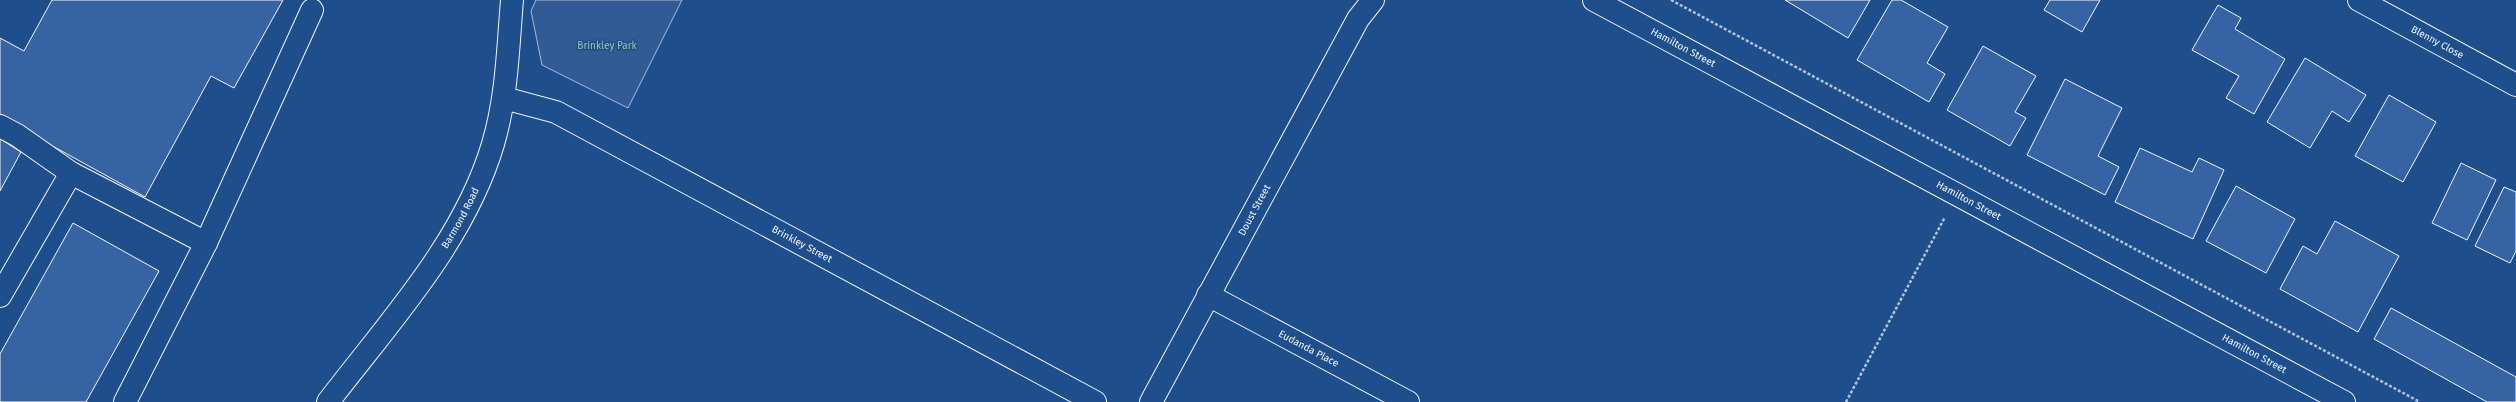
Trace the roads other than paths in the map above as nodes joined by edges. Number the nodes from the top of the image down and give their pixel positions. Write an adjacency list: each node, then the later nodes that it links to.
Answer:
1 (512, 0): 8 (street, Barmond Road)
2 (1373, 0): 5 (street, Doust Street)
3 (1594, 0): 19 (street, Hamilton Street)
4 (2359, 0): 7 (street, Blenny Close)
5 (1361, 9): 12 (street, Doust Street)
6 (312, 10): 11 (street)
7 (2516, 85)
8 (504, 98): 15 (street, Barmond Road); 16 (street, Brinkley Street)
9 (0, 126): 10 (street)
10 (71, 173): 11 (street); 13 (street)
11 (206, 243): 14 (street)
12 (1208, 295): 17 (street, Doust Street); 18 (street, Eudanda Place)
13 (0, 296)
14 (125, 402)
15 (328, 402)
16 (1095, 402)
17 (1151, 402)
18 (1408, 402)
19 (2344, 402)

